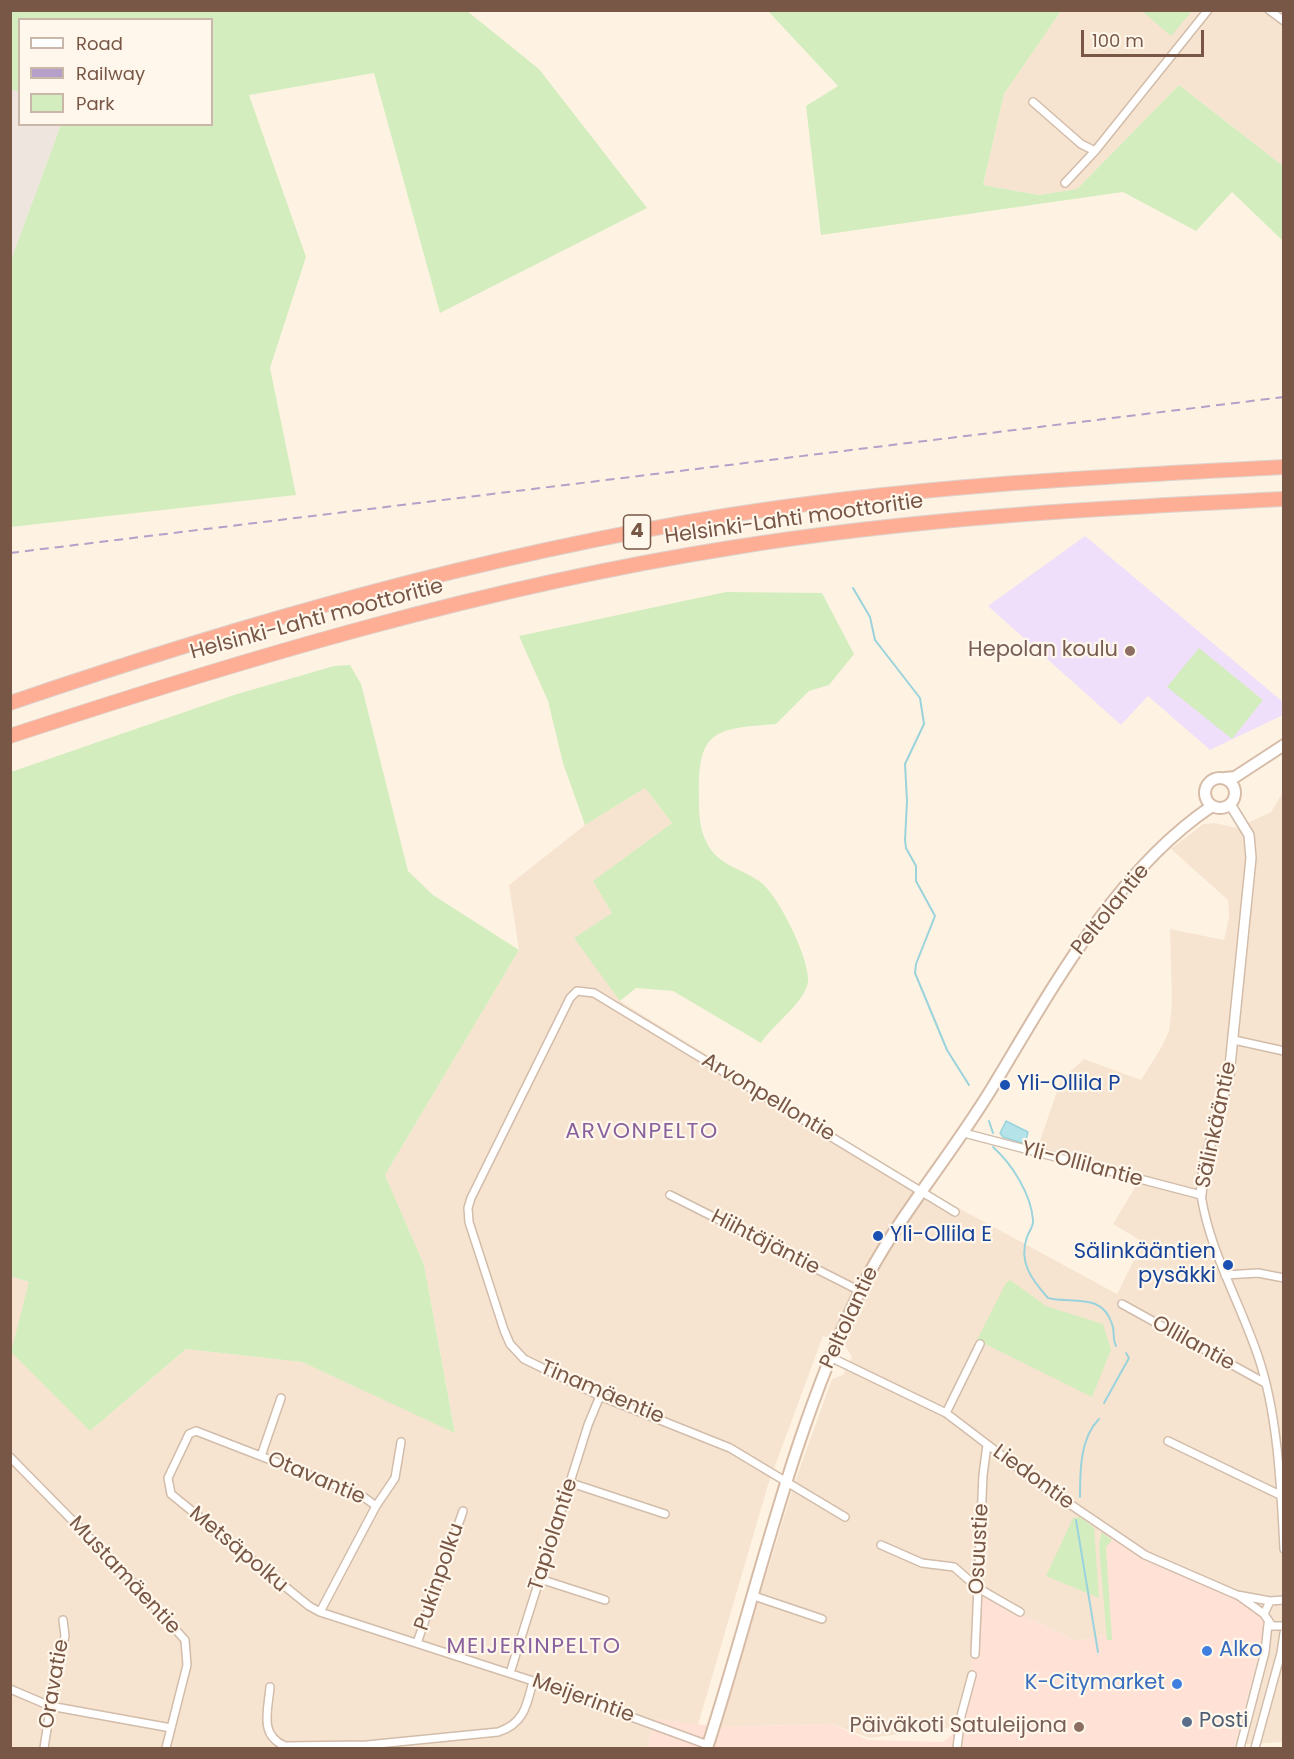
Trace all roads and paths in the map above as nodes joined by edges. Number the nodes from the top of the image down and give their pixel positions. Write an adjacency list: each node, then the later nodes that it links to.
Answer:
1 (1208, 10): 5 (street)
2 (1269, 10): 3 (street)
3 (1284, 21)
4 (1033, 102): 5 (street)
5 (1095, 151): 6 (street)
6 (1065, 183)
7 (1284, 467): 9 (highway, Helsinki-Lahti moottoritie / 4)
8 (1284, 499): 10 (highway, Helsinki-Lahti moottoritie / 4)
9 (10, 703)
10 (10, 736)
11 (1284, 745): 12 (main road)
12 (1259, 762): 13 (main road); 14 (main road)
13 (1224, 778): 14 (main road); 15 (main road)
14 (1235, 792): 16 (main road)
15 (1209, 802): 16 (main road); 20 (main road, Peltolantie)
16 (1230, 804): 18 (street, Sälinkääntie)
17 (578, 991): 21 (street, Arvonpellontie); 32 (street, Tinamäentie)
18 (1234, 1040): 19 (street); 23 (street, Sälinkääntie)
19 (1284, 1051)
20 (964, 1133): 21 (main road, Peltolantie); 23 (street, Yli-Ollilantie)
21 (923, 1192): 24 (street, Arvonpellontie); 27 (main road, Peltolantie)
22 (670, 1195): 27 (street, Hiihtäjäntie)
23 (1201, 1195): 25 (street, Sälinkääntie)
24 (955, 1212)
25 (1225, 1275): 26 (street); 31 (street, Sälinkääntie)
26 (1284, 1278)
27 (860, 1291): 30 (main road, Peltolantie)
28 (1122, 1304): 31 (street, Ollilantie)
29 (980, 1344): 34 (street)
30 (830, 1357): 34 (street, Liedontie); 41 (main road, Peltolantie)
31 (1265, 1383): 43 (street, Sälinkääntie)
32 (600, 1396): 41 (street, Tinamäentie); 42 (street, Tapiolantie)
33 (281, 1398): 38 (street)
34 (946, 1413): 37 (street, Liedontie)
35 (1168, 1441): 43 (street)
36 (401, 1442): 44 (street)
37 (987, 1445): 51 (street, Osuustie); 52 (street, Liedontie)
38 (261, 1456): 40 (street, Otavantie); 44 (street, Otavantie)
39 (10, 1457): 73 (street, Mustamäentie)
40 (168, 1478): 57 (street, Metsäpolku)
41 (786, 1482): 47 (street, Tinamäentie); 53 (main road, Peltolantie)
42 (571, 1483): 46 (street); 50 (street, Tapiolantie)
43 (1280, 1495): 49 (street, Sälinkääntie)
44 (376, 1506): 57 (street, Otavantie)
45 (463, 1511): 65 (street, Pukinpolku)
46 (665, 1514)
47 (845, 1517)
48 (881, 1545): 51 (street)
49 (1284, 1549)
50 (540, 1579): 54 (street); 67 (street, Tapiolantie)
51 (978, 1587): 58 (street); 66 (street, Osuustie)
52 (1237, 1595): 56 (street, Liedontie); 59 (street, Liedontie)
53 (754, 1596): 60 (street); 74 (main road, Peltolantie)
54 (605, 1600)
55 (1284, 1600): 56 (street, Liedontie)
56 (1270, 1601): 59 (street)
57 (320, 1612): 65 (street, Meijerintie)
58 (1020, 1612)
59 (1264, 1614): 62 (street)
60 (822, 1619)
61 (63, 1620): 72 (street, Oravatie)
62 (1268, 1624): 63 (street); 78 (street)
63 (1284, 1626)
64 (1284, 1633): 79 (street)
65 (417, 1643): 67 (street, Meijerintie)
66 (975, 1654)
67 (510, 1673): 69 (street, Meijerintie)
68 (972, 1675): 77 (street)
69 (533, 1681): 70 (street); 74 (street, Meijerintie)
70 (270, 1687)
71 (10, 1689): 72 (street)
72 (50, 1706): 73 (street); 75 (street, Oravatie)
73 (171, 1728): 76 (street, Mustamäentie)
74 (707, 1747)
75 (44, 1749)
76 (166, 1749)
77 (957, 1749)
78 (1240, 1749)
79 (1255, 1749)

